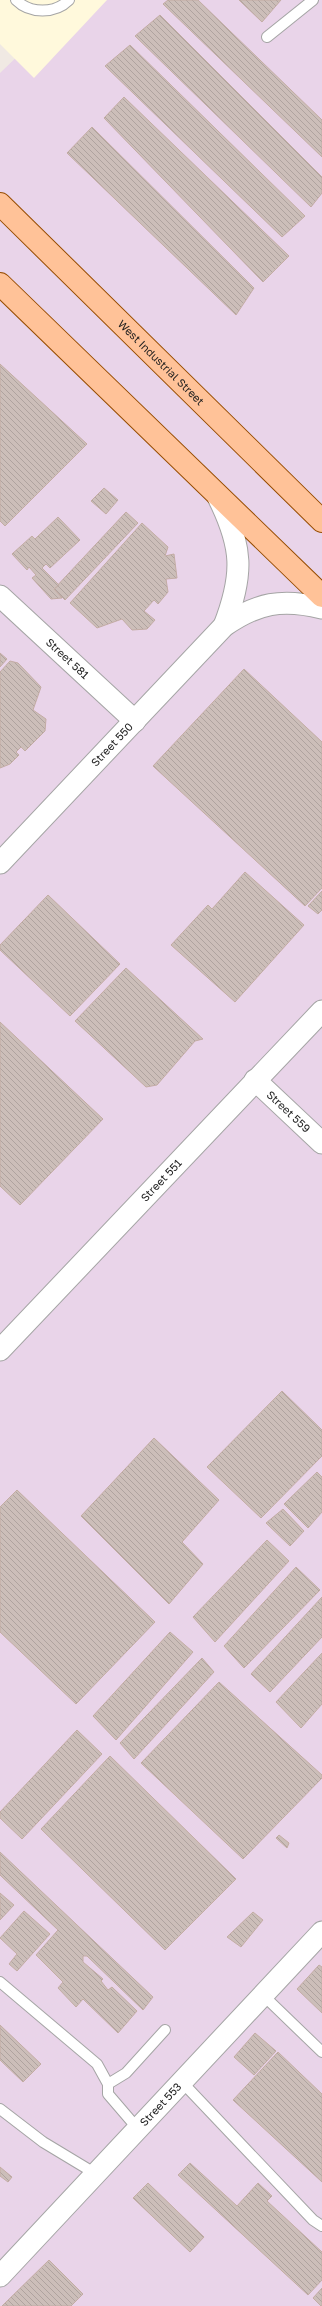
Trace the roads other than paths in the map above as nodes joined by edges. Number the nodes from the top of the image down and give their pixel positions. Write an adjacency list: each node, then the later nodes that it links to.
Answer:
1 (16, 0): 2 (lane)
2 (69, 0)
3 (313, 0): 4 (lane)
4 (267, 37)
5 (0, 204): 8 (main road, West Industrial Street)
6 (0, 284): 7 (main road)
7 (218, 495): 10 (main road); 12 (street, Street 550)
8 (322, 521)
9 (0, 596): 13 (street, Street 581)
10 (322, 596)
11 (322, 608): 12 (street, Street 550)
12 (224, 626): 13 (street, Street 550)
13 (135, 721): 14 (street, Street 550)
14 (0, 863)
15 (322, 1011): 16 (street, Street 551)
16 (255, 1080): 17 (street, Street 559); 18 (street, Street 551)
17 (322, 1143)
18 (0, 1350)
19 (322, 1932): 21 (street, Street 553)
20 (0, 1982): 25 (lane)
21 (264, 1995): 23 (lane); 24 (street, Street 553)
22 (165, 2030): 25 (lane)
23 (322, 2052)
24 (182, 2082): 27 (street, Street 553); 29 (lane)
25 (108, 2084): 27 (lane)
26 (0, 2109): 28 (lane)
27 (138, 2129): 28 (street, Street 553)
28 (96, 2174): 30 (street, Street 553)
29 (322, 2226)
30 (0, 2276)

